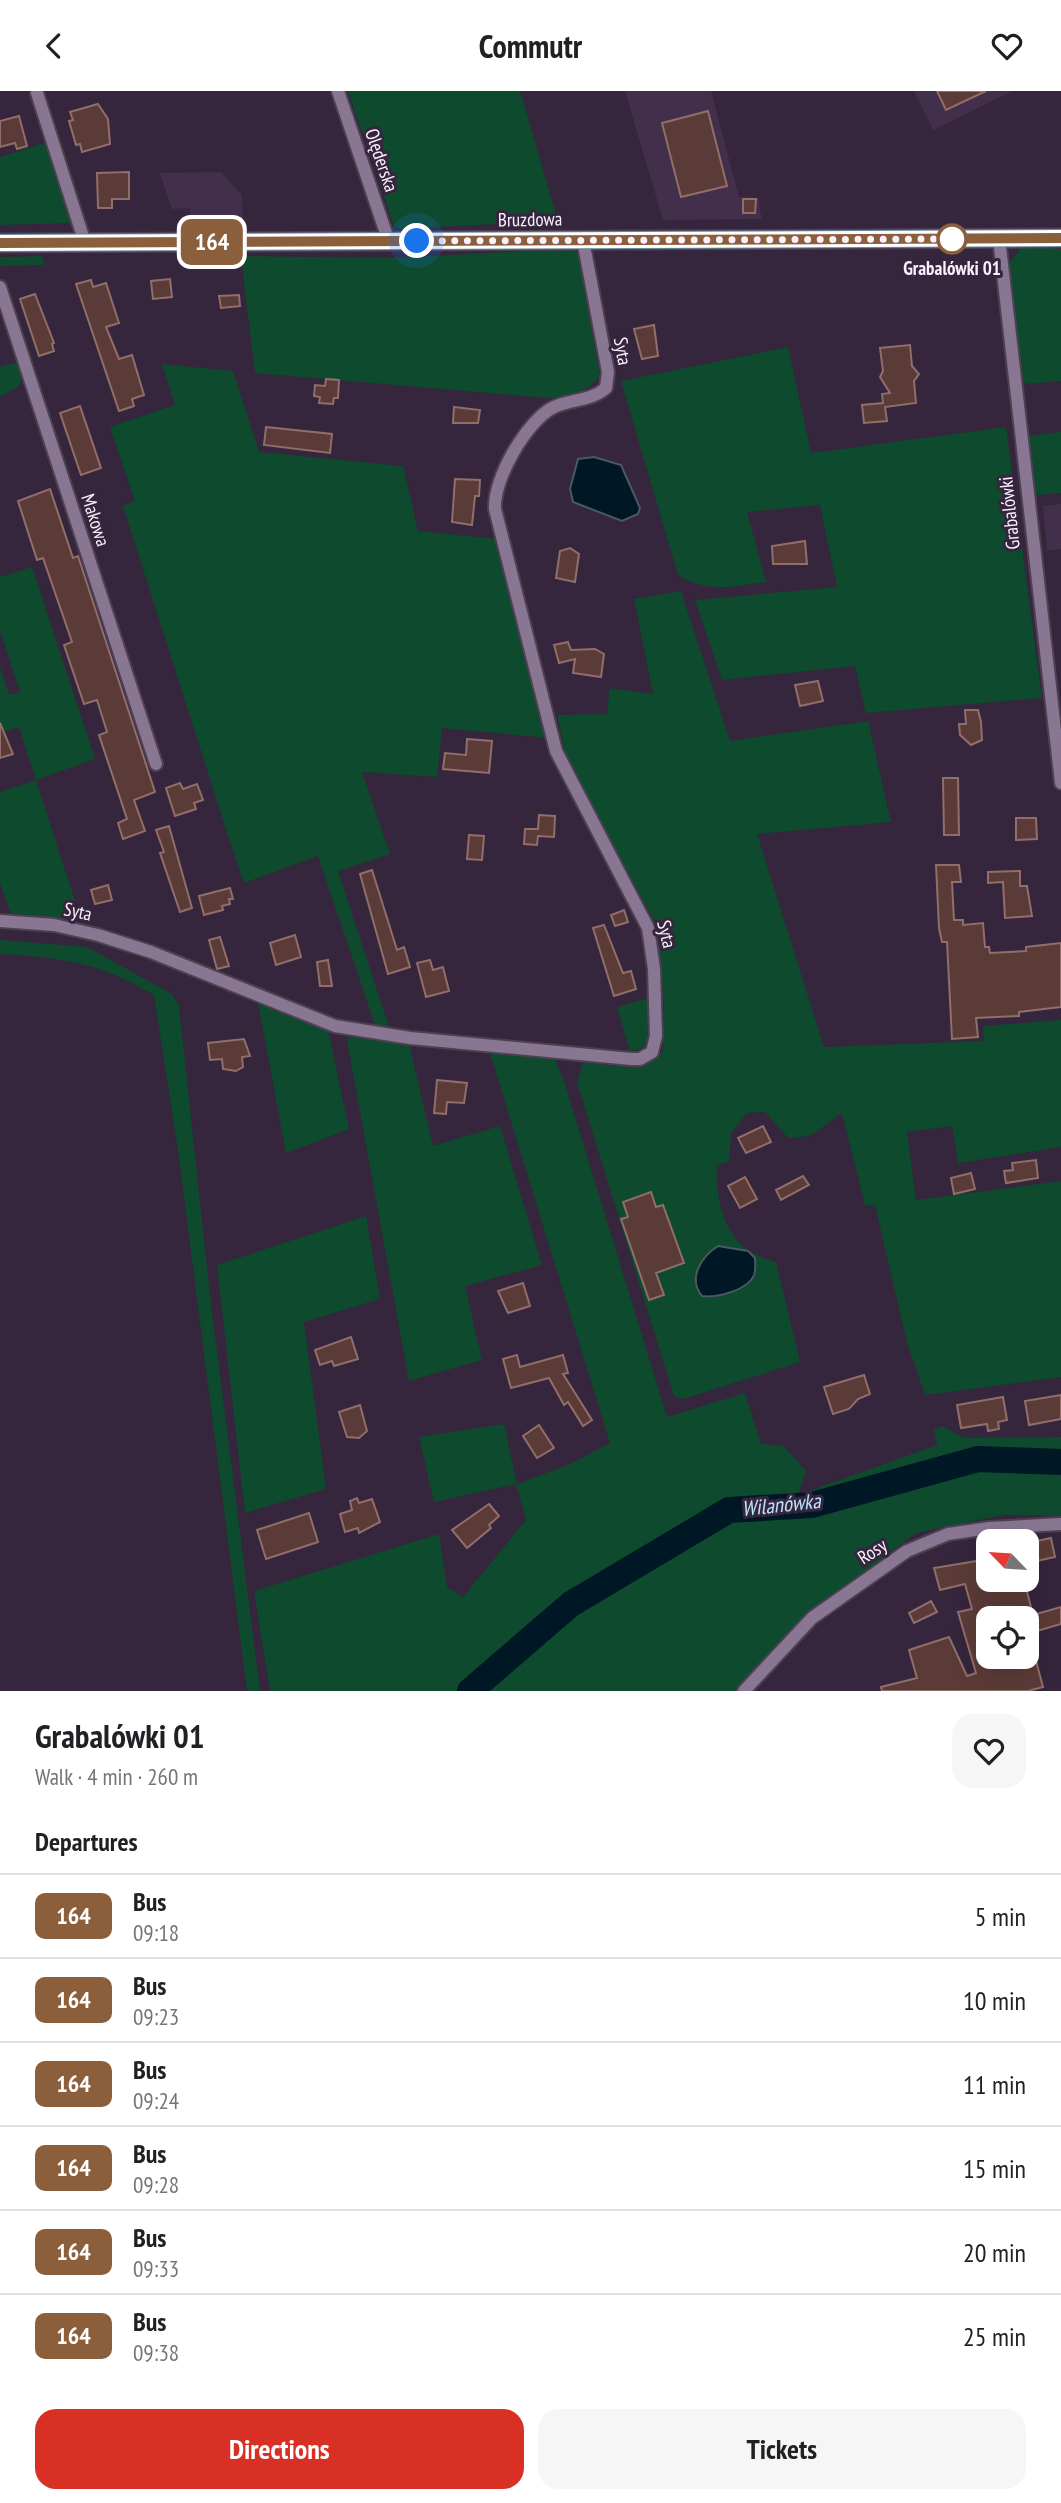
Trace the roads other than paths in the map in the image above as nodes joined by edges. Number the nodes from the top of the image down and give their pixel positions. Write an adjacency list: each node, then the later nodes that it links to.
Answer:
1 (338, 91): 6 (street, Olęderska)
2 (37, 93): 8 (street)
3 (999, 238): 4 (street, Bruzdowa); 5 (street, Bruzdowa); 11 (street, Grabalówki)
4 (1061, 238)
5 (583, 240): 6 (street, Bruzdowa); 12 (street, Syta)
6 (389, 242): 8 (street, Bruzdowa)
7 (0, 243): 8 (street, Bruzdowa)
8 (85, 243)
9 (0, 287): 10 (street, Makowa)
10 (156, 764)
11 (1061, 783)
12 (0, 921)
13 (1061, 1524): 14 (street, Rosy)
14 (744, 1691)

